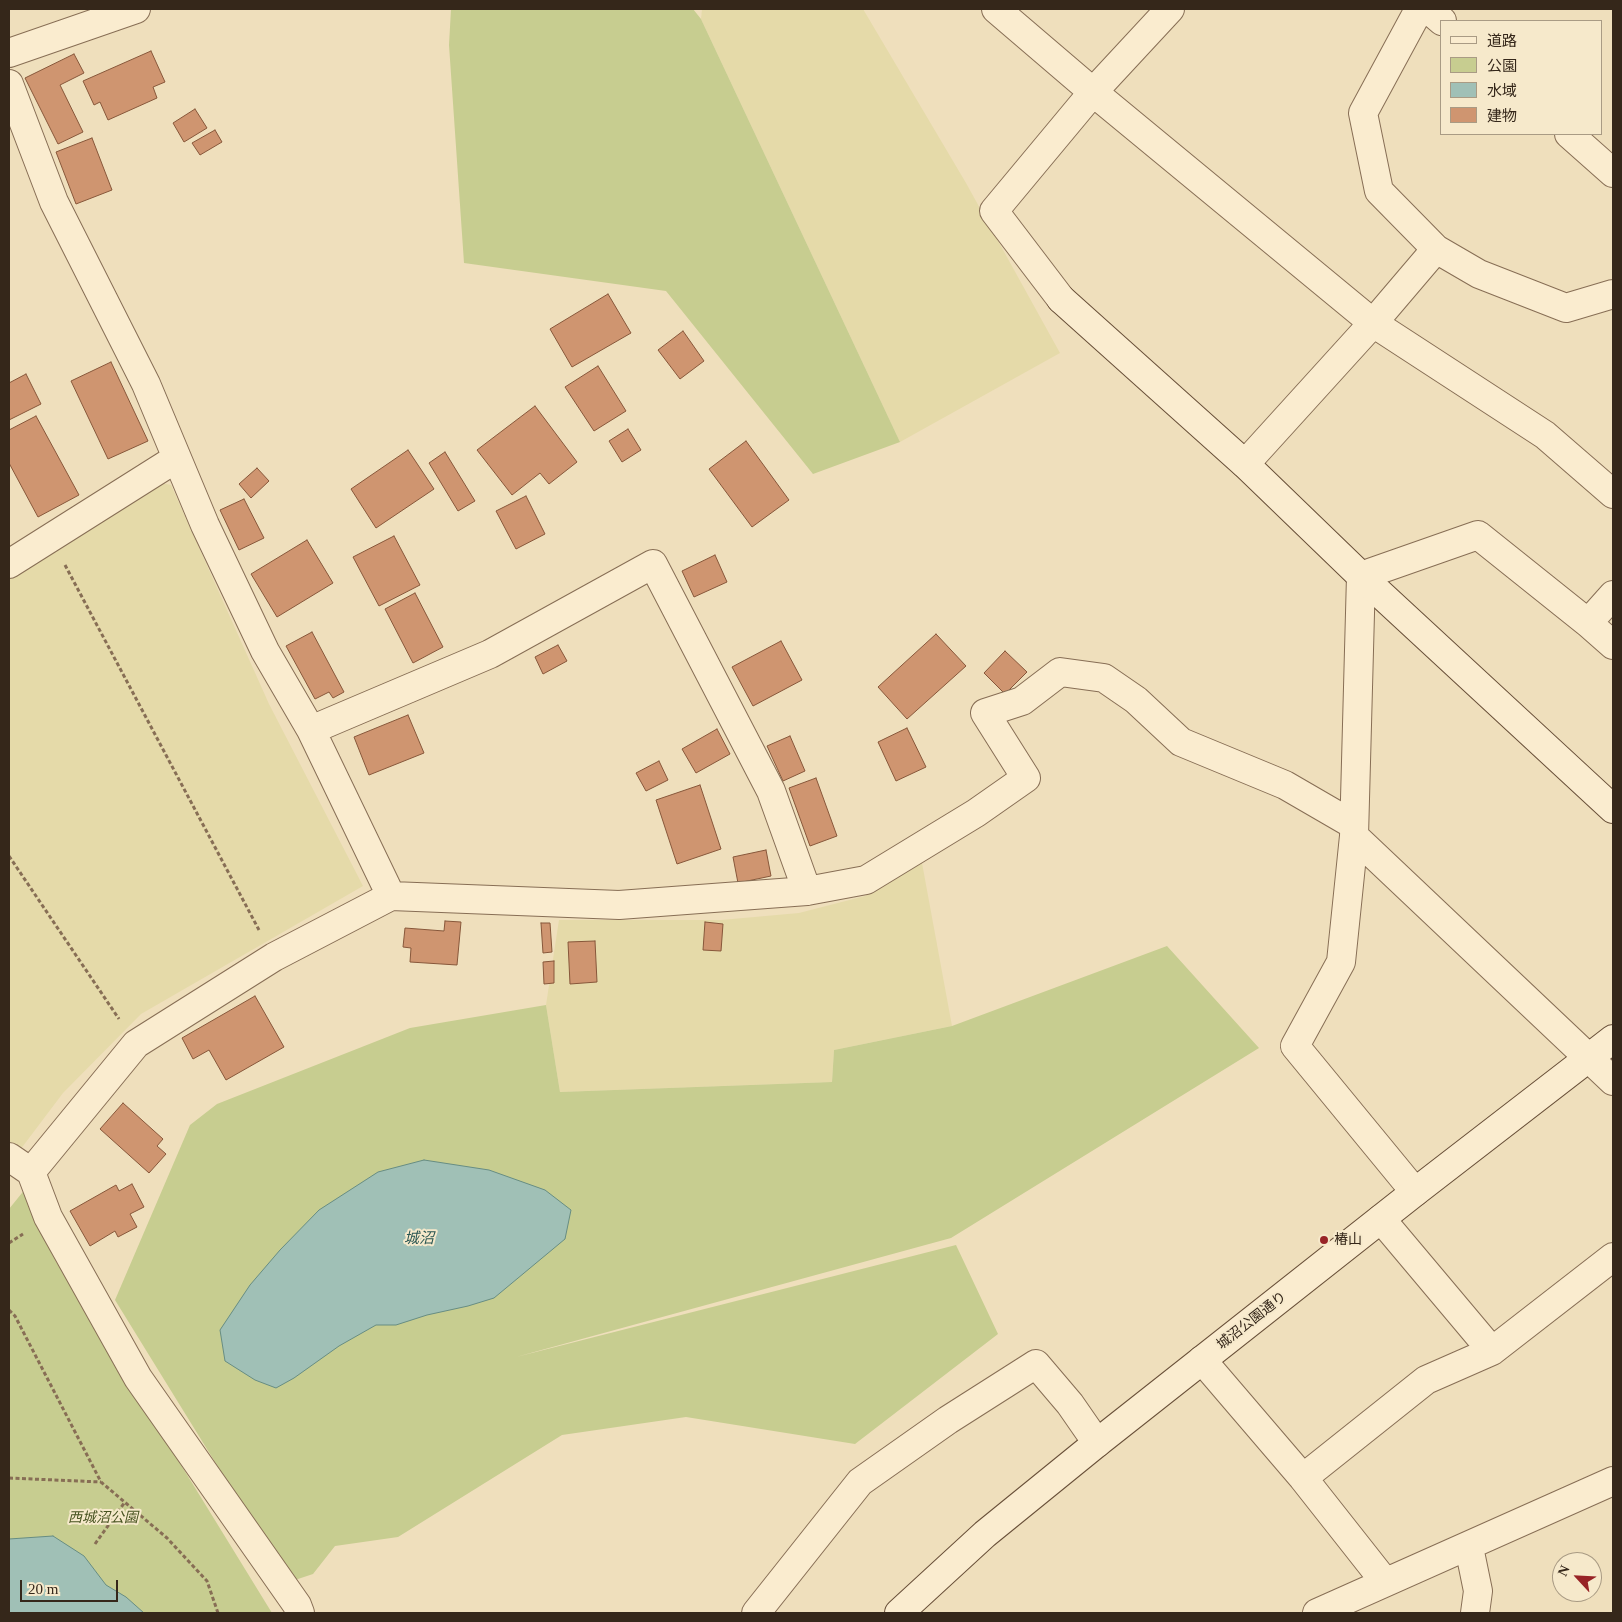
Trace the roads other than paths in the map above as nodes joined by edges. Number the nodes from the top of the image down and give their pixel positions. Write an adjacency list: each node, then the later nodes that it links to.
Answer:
1 (136, 9): 7 (street)
2 (996, 9): 9 (street)
3 (1170, 9): 9 (street)
4 (1422, 9): 12 (street)
5 (1428, 9): 6 (street)
6 (1441, 20)
7 (9, 53)
8 (9, 84): 15 (street)
9 (1093, 92): 14 (street); 16 (street)
10 (1570, 135): 11 (street)
11 (1613, 173)
12 (1436, 249): 13 (street); 14 (street)
13 (1613, 294)
14 (1373, 323): 16 (street); 17 (street)
15 (177, 458): 18 (street); 23 (street)
16 (1245, 464): 19 (street)
17 (1613, 494)
18 (9, 564)
19 (1361, 576): 21 (street); 24 (street); 25 (street)
20 (1613, 595): 21 (street)
21 (1588, 622): 22 (street)
22 (1613, 645)
23 (311, 730): 26 (street); 27 (street)
24 (1613, 809)
25 (1354, 831): 26 (street); 29 (street); 32 (street)
26 (807, 891): 27 (street)
27 (391, 896): 31 (street)
28 (1613, 1039): 29 (street, 城沼公園通り)
29 (1590, 1058): 30 (street); 32 (street, 城沼公園通り)
30 (1613, 1081)
31 (20, 1165): 42 (street)
32 (1415, 1192): 33 (street, 城沼公園通り)
33 (1381, 1219): 35 (street); 36 (street, 城沼公園通り)
34 (1613, 1257): 35 (street)
35 (1492, 1351): 38 (street)
36 (1202, 1360): 37 (street, 城沼公園通り); 38 (street)
37 (1097, 1443): 43 (street); 44 (street, 城沼公園通り)
38 (1303, 1478): 41 (street)
39 (1613, 1481): 40 (street)
40 (1468, 1547): 41 (street); 46 (street)
41 (1385, 1582): 45 (street)
42 (300, 1613)
43 (756, 1613)
44 (899, 1613)
45 (1317, 1613)
46 (1475, 1613)

